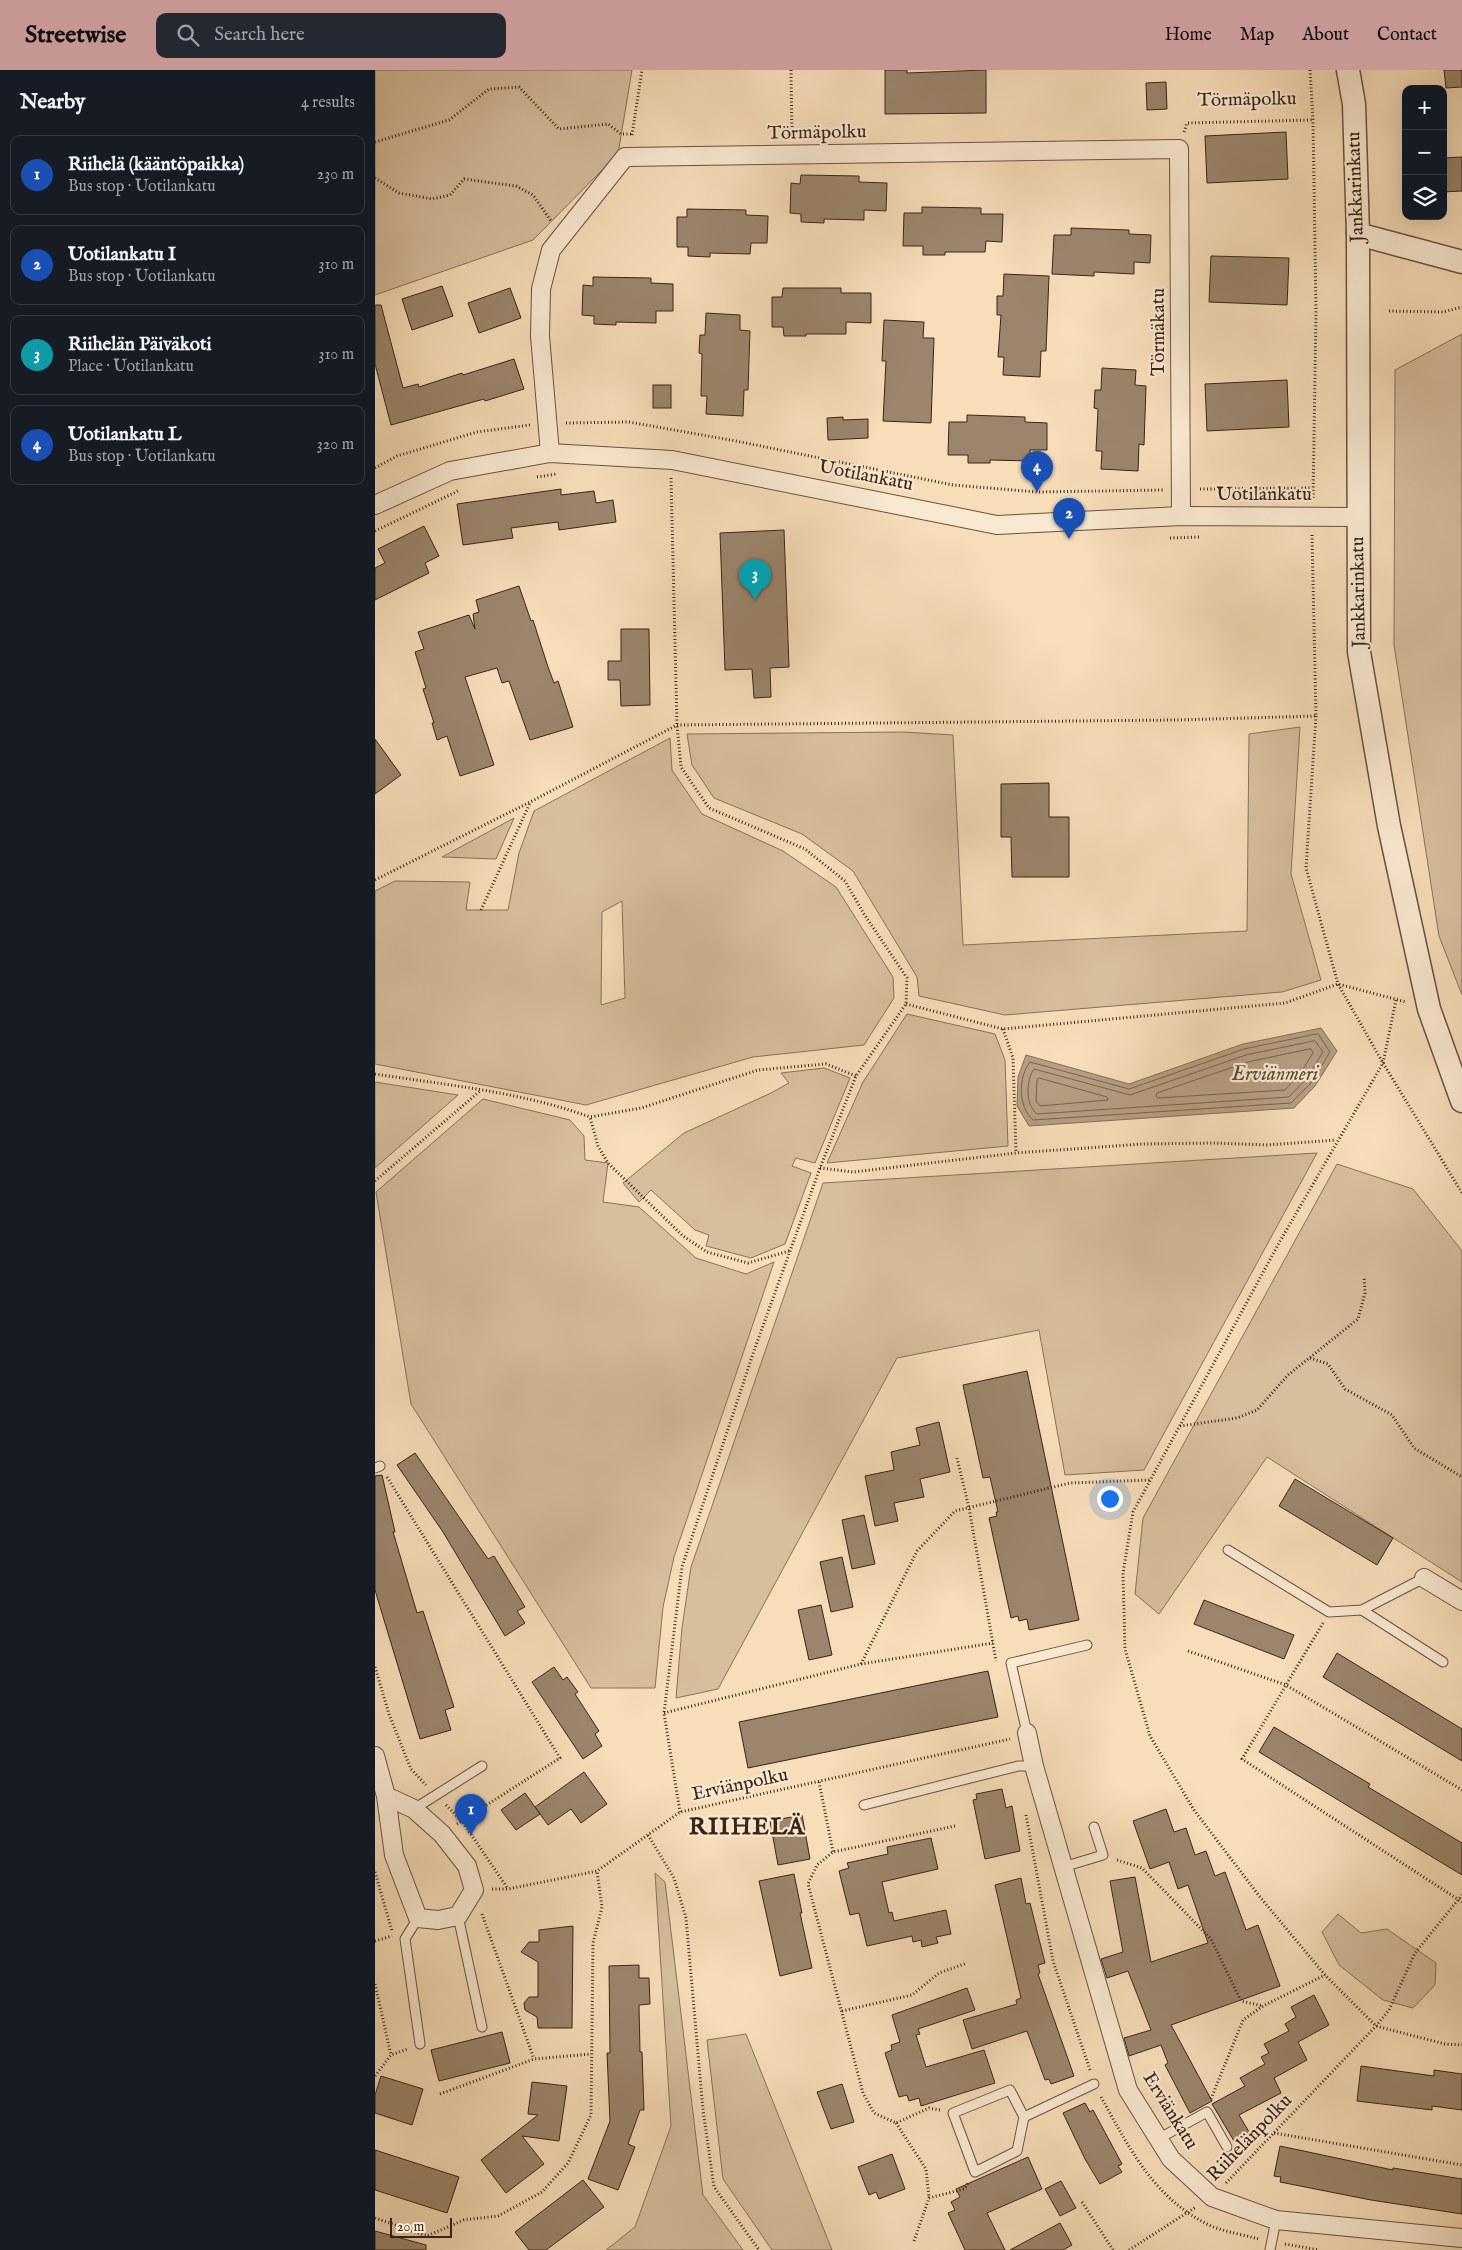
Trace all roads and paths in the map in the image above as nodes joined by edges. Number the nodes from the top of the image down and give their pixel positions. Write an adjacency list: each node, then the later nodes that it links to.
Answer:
1 (642, 70): 6 (path)
2 (791, 70): 9 (path)
3 (1310, 70): 5 (path)
4 (1348, 70): 12 (street, Jankkarinkatu)
5 (1313, 120): 8 (path, Törmäpolku); 21 (path)
6 (633, 134): 7 (path); 10 (path)
7 (375, 142)
8 (1179, 148): 9 (street, Törmäpolku); 22 (street, Törmäkatu)
9 (792, 155): 10 (street, Törmäpolku)
10 (625, 157): 13 (street)
11 (375, 178): 13 (path)
12 (1358, 234): 14 (street); 26 (street, Jankkarinkatu)
13 (560, 240): 17 (street)
14 (1462, 262)
15 (1462, 307): 16 (path)
16 (1389, 311)
17 (548, 423): 18 (street); 20 (path); 22 (path)
18 (549, 453): 19 (street, Uotilankatu); 23 (street, Uotilankatu)
19 (672, 460): 24 (street, Uotilankatu); 28 (path)
20 (375, 468)
21 (1311, 488): 22 (path); 25 (path)
22 (1181, 489): 24 (street, Törmäkatu)
23 (375, 505)
24 (1181, 516): 25 (street, Uotilankatu)
25 (1315, 516): 26 (street, Uotilankatu); 27 (path)
26 (1358, 517): 39 (street, Jankkarinkatu)
27 (1316, 716): 28 (path); 32 (path)
28 (677, 725): 29 (path); 34 (path)
29 (530, 802): 30 (path); 31 (path)
30 (375, 880)
31 (481, 910)
32 (1338, 984): 33 (path); 35 (path); 45 (path)
33 (1406, 1002)
34 (906, 1004): 35 (path); 37 (path)
35 (1003, 1029): 42 (path)
36 (375, 1074): 38 (path)
37 (856, 1076): 40 (path); 43 (path)
38 (481, 1090): 40 (path); 44 (path)
39 (1462, 1101)
40 (590, 1117): 46 (path)
41 (1336, 1140): 42 (path)
42 (1016, 1154): 43 (path)
43 (820, 1168): 46 (path)
44 (375, 1181)
45 (1462, 1193)
46 (789, 1251): 68 (path)
47 (1364, 1277): 48 (path)
48 (1309, 1358): 49 (path); 52 (path)
49 (1179, 1426)
50 (957, 1458): 54 (path)
51 (377, 1467): 80 (path)
52 (1462, 1477)
53 (1151, 1480): 54 (path)
54 (969, 1508): 60 (path); 64 (path)
55 (1228, 1550): 59 (lane)
56 (1424, 1578): 57 (street); 58 (lane)
57 (1462, 1602)
58 (1362, 1610): 59 (lane); 63 (lane)
59 (1329, 1612): 67 (path)
60 (993, 1643): 64 (path); 65 (path)
61 (1087, 1645): 69 (lane)
62 (1188, 1651): 67 (path)
63 (1443, 1662)
64 (861, 1664): 68 (path)
65 (997, 1665)
66 (375, 1668): 75 (path)
67 (1286, 1685): 74 (path); 93 (path)
68 (664, 1713): 79 (path)
69 (1027, 1733): 72 (street, Erviänkatu); 73 (path, Erviänpolku)
70 (375, 1756): 76 (street)
71 (483, 1766): 75 (lane)
72 (1034, 1766): 77 (lane); 87 (street, Erviänkatu)
73 (819, 1782): 79 (path, Erviänpolku); 85 (path)
74 (1462, 1790)
75 (435, 1796): 78 (lane); 80 (path)
76 (380, 1800): 78 (street); 95 (street)
77 (864, 1805)
78 (414, 1809): 83 (street)
79 (681, 1812): 84 (path, Erviänpolku)
80 (462, 1821): 83 (path); 90 (path)
81 (955, 1826): 85 (path)
82 (1094, 1827): 86 (lane)
83 (442, 1834): 91 (street)
84 (648, 1835): 88 (path, Erviänpolku); 126 (path)
85 (833, 1852): 101 (path)
86 (1103, 1855): 87 (lane); 100 (path)
87 (1063, 1867): 115 (street, Erviänkatu)
88 (597, 1871): 90 (path, Erviänpolku); 104 (path)
89 (375, 1872): 96 (path)
90 (508, 1889): 91 (path, Erviänpolku)
91 (474, 1890): 94 (street); 106 (path)
92 (1462, 1895): 93 (path, Riihelänpolku)
93 (1461, 1901): 114 (path, Riihelänpolku)
94 (457, 1916): 95 (street); 102 (lane)
95 (418, 1918): 103 (lane)
96 (393, 1936)
97 (967, 1963): 101 (path)
98 (1325, 1975): 100 (path)
99 (375, 1984): 105 (path)
100 (1263, 2006): 110 (path)
101 (842, 2011): 113 (path)
102 (482, 2027)
103 (420, 2044): 105 (path)
104 (591, 2054): 106 (path); 122 (path)
105 (391, 2055): 107 (path)
106 (534, 2059): 109 (path)
107 (375, 2076)
108 (1094, 2084): 112 (lane)
109 (440, 2094)
110 (1207, 2112): 115 (lane); 116 (lane)
111 (953, 2113): 112 (lane); 113 (path); 118 (lane)
112 (1024, 2117): 118 (lane)
113 (896, 2123): 120 (path)
114 (1274, 2133): 117 (path); 119 (path, Riihelänpolku)
115 (1158, 2139): 119 (street, Erviänkatu)
116 (1227, 2147)
117 (1462, 2164)
118 (975, 2172): 120 (path)
119 (1213, 2197): 123 (street, Erviänkatu); 128 (path, Riihelänpolku)
120 (929, 2198): 125 (path)
121 (1083, 2202): 127 (path)
122 (375, 2218)
123 (1276, 2220): 124 (street, Erviänkatu); 129 (lane)
124 (1462, 2238)
125 (914, 2242)
126 (759, 2250)
127 (1113, 2250)
128 (1129, 2250)
129 (1270, 2250)

